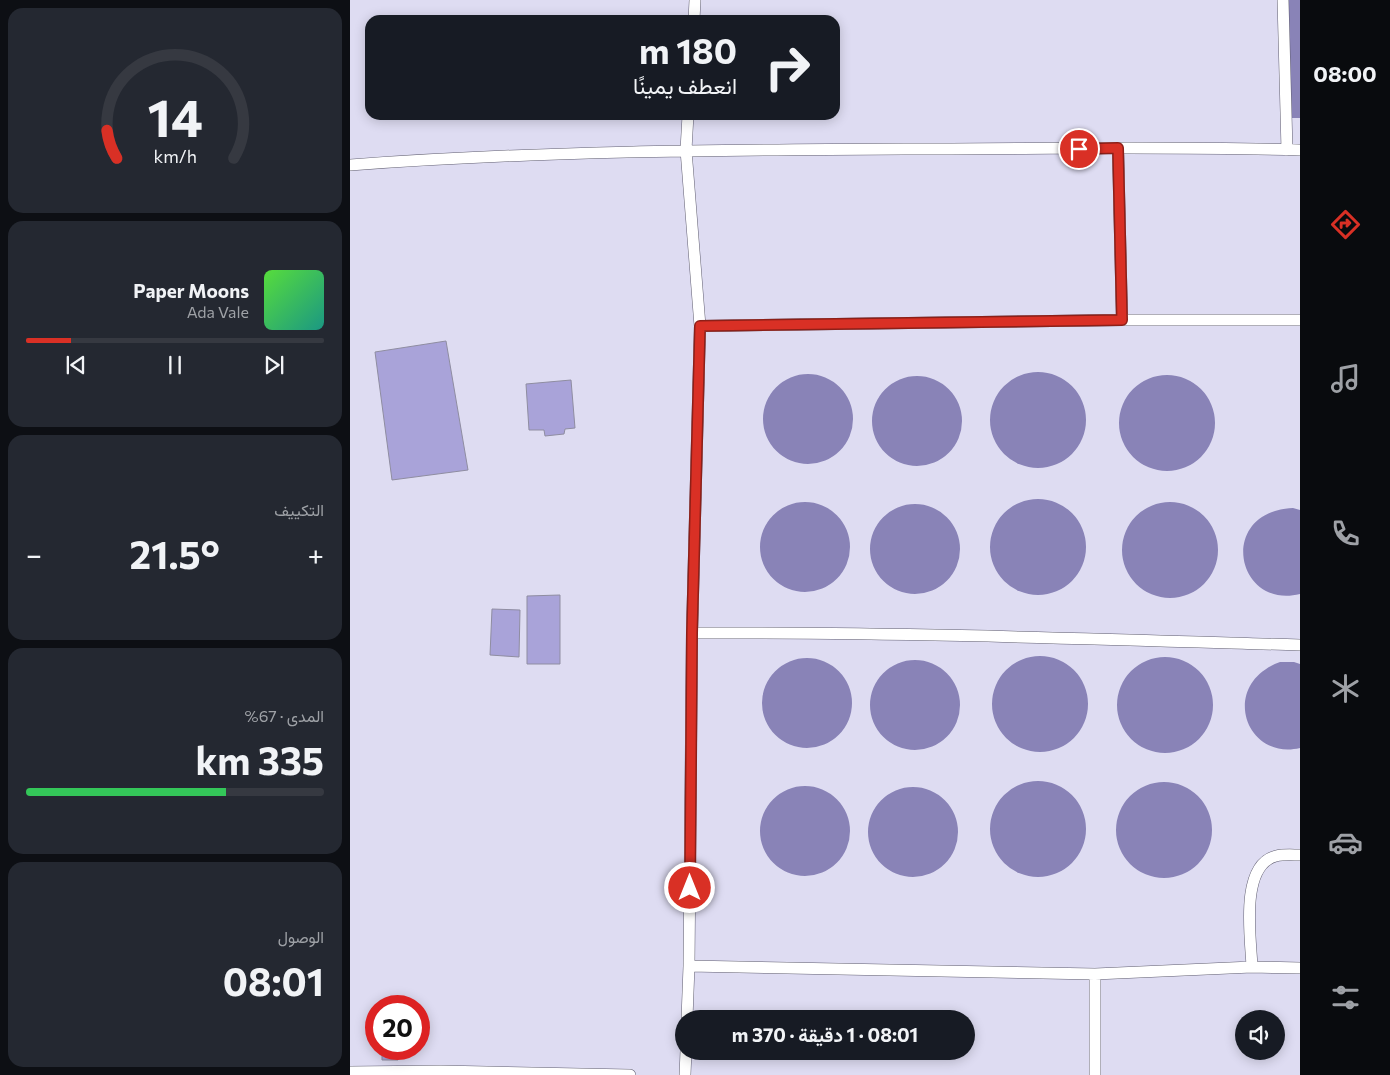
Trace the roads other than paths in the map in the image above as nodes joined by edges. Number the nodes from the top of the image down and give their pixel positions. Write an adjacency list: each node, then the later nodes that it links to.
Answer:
1 (695, 0): 3 (lane)
2 (1283, 0): 7 (lane)
3 (694, 15)
4 (688, 120): 6 (lane)
5 (1118, 148): 6 (lane); 7 (lane); 10 (lane)
6 (686, 150): 9 (lane); 12 (lane)
7 (1287, 150): 8 (lane)
8 (1300, 150)
9 (350, 165)
10 (1122, 320): 11 (lane); 12 (lane)
11 (1300, 320)
12 (700, 326): 13 (lane)
13 (692, 633): 14 (lane); 16 (lane)
14 (1300, 645)
15 (1300, 855): 17 (lane)
16 (689, 966): 19 (lane); 20 (lane)
17 (1252, 968): 18 (lane); 19 (lane)
18 (1300, 968)
19 (1095, 974): 25 (lane)
20 (687, 1010)
21 (686, 1060): 24 (lane)
22 (350, 1072): 23 (lane)
23 (630, 1075)
24 (685, 1075)
25 (1095, 1075)

